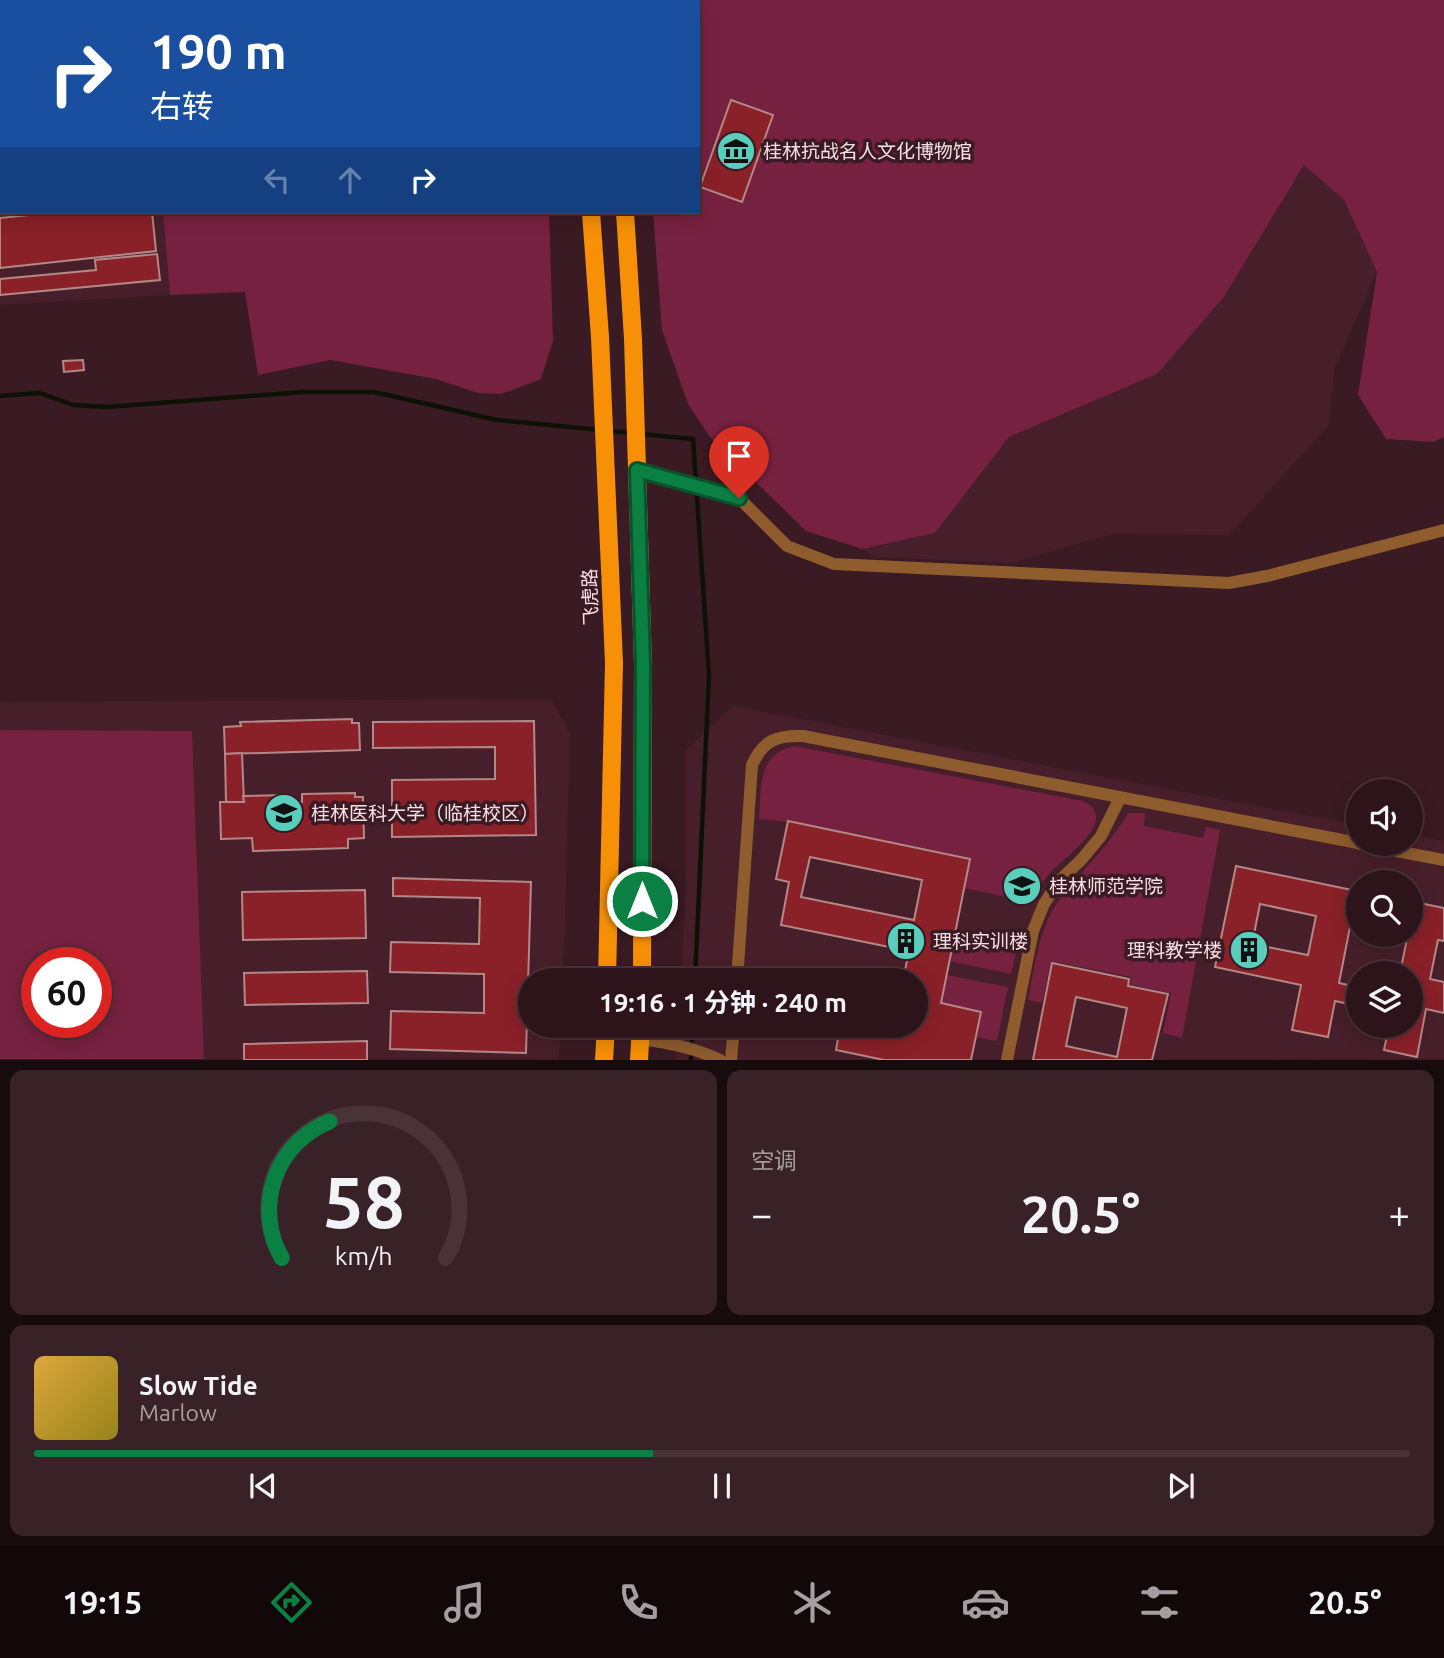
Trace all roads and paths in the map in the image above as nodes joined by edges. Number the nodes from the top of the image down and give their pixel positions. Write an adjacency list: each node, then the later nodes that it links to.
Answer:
1 (591, 214): 9 (main road, 飞虎路)
2 (625, 214): 3 (main road)
3 (637, 470): 4 (street); 10 (main road)
4 (1444, 530)
5 (1120, 798): 6 (street); 11 (street); 20 (street)
6 (1346, 841)
7 (1423, 856): 8 (street)
8 (1444, 860)
9 (607, 968)
10 (642, 968)
11 (738, 968)
12 (605, 1038): 16 (main road)
13 (641, 1038): 17 (main road)
14 (658, 1038): 18 (street)
15 (733, 1038): 19 (street)
16 (604, 1059)
17 (639, 1059)
18 (720, 1059)
19 (731, 1059)
20 (1007, 1059)

